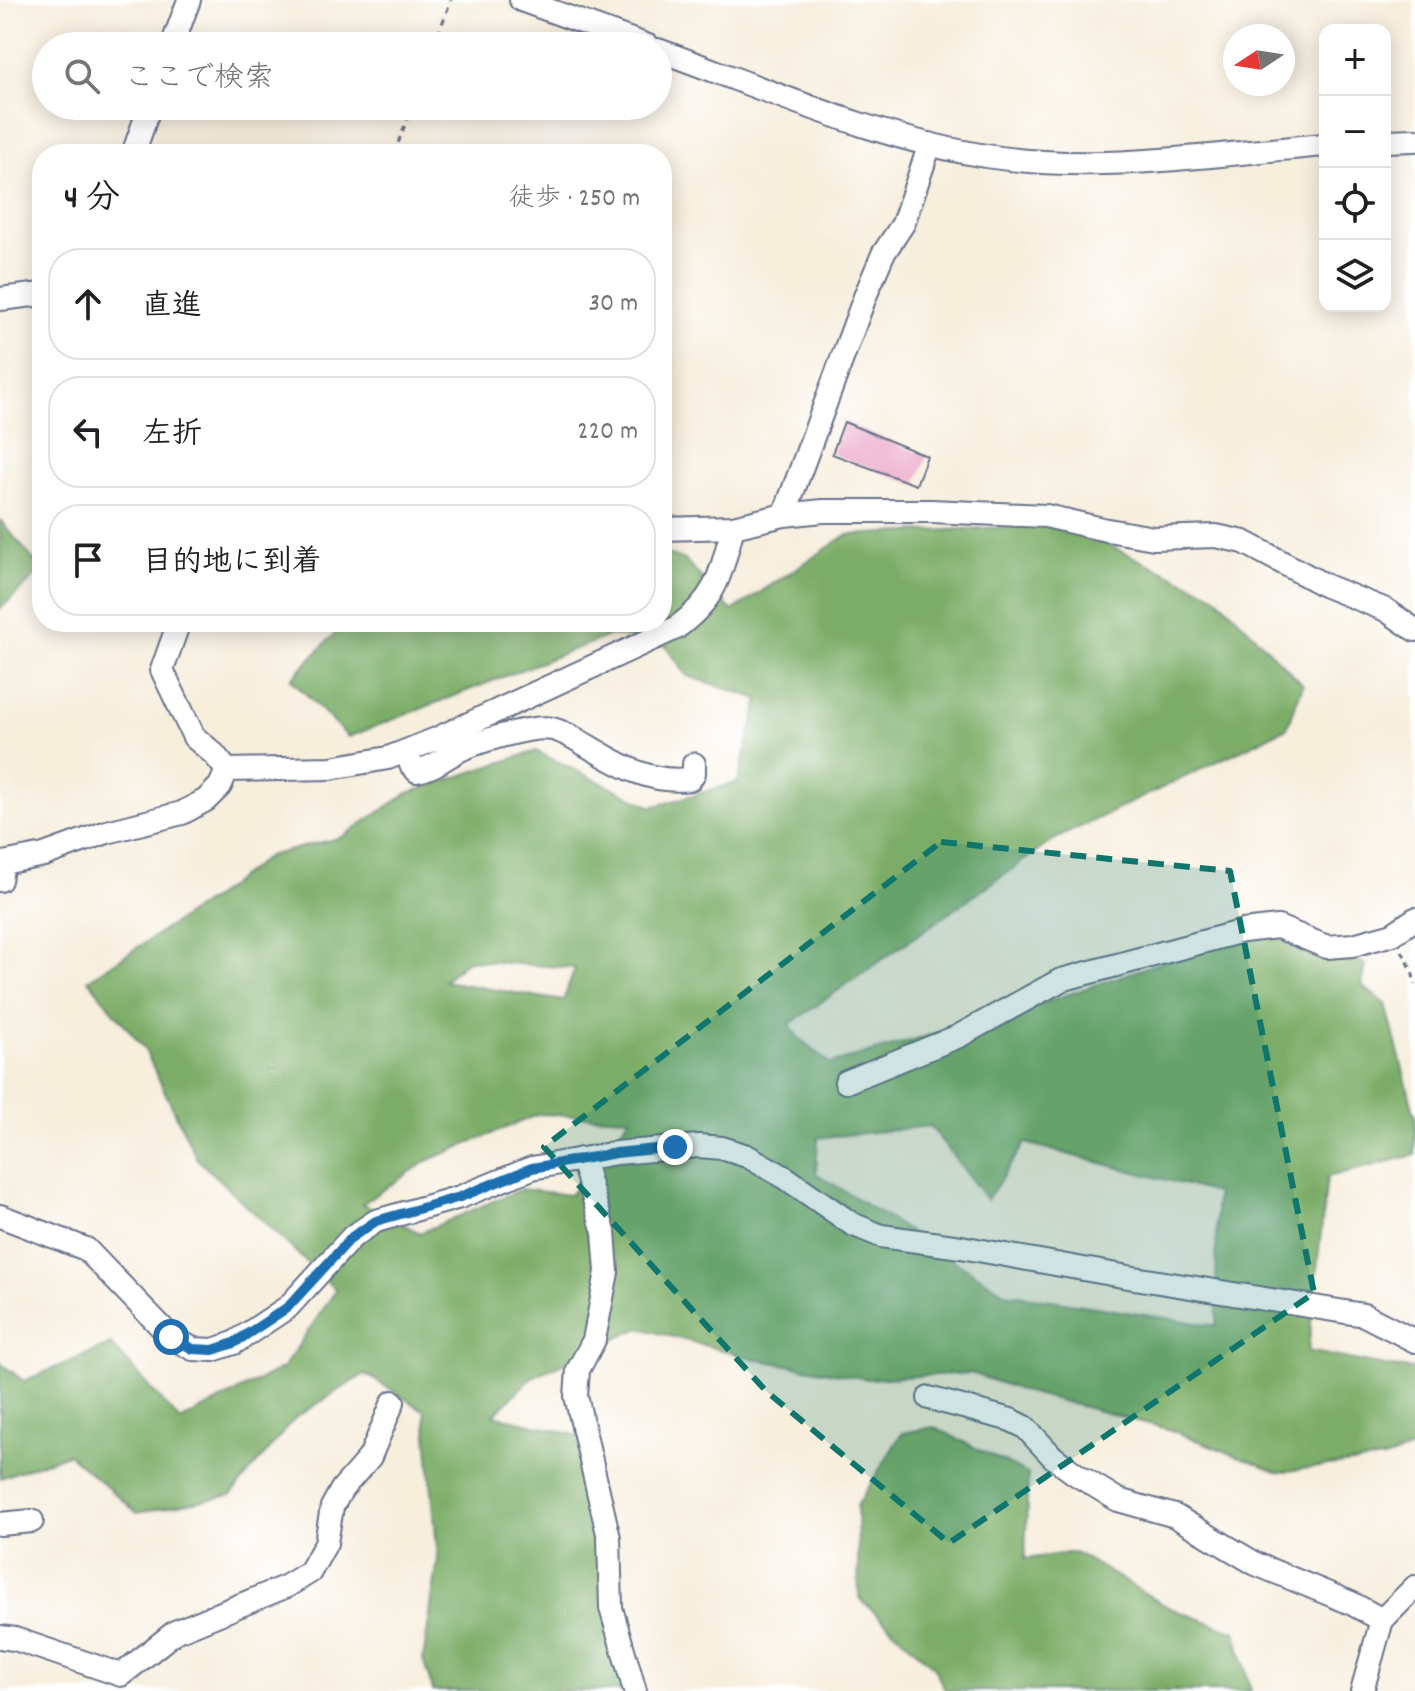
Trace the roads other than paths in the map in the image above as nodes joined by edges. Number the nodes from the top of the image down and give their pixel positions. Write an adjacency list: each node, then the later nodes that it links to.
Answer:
1 (189, 0): 3 (street)
2 (521, 0): 4 (street)
3 (177, 32)
4 (609, 32)
5 (672, 55): 10 (street)
6 (145, 120): 9 (street)
7 (1415, 140): 8 (street)
8 (1391, 141)
9 (137, 144)
10 (930, 144): 11 (street); 14 (street)
11 (1319, 146)
12 (32, 295): 13 (street)
13 (0, 299)
14 (784, 515): 15 (street); 18 (street)
15 (733, 527): 16 (street); 17 (street)
16 (672, 529)
17 (672, 630)
18 (1415, 630)
19 (175, 632): 23 (street)
20 (667, 632): 21 (street)
21 (407, 751): 22 (street); 23 (street)
22 (694, 764)
23 (227, 770): 24 (street)
24 (1, 869)
25 (1415, 919): 26 (street)
26 (846, 1082)
27 (582, 1159): 28 (street); 29 (street); 37 (street)
28 (0, 1216)
29 (1415, 1341)
30 (929, 1398): 35 (street)
31 (393, 1402): 36 (street)
32 (32, 1521): 33 (street)
33 (0, 1524)
34 (1415, 1587): 35 (street)
35 (1382, 1620): 38 (street)
36 (0, 1637)
37 (635, 1691)
38 (1362, 1691)

